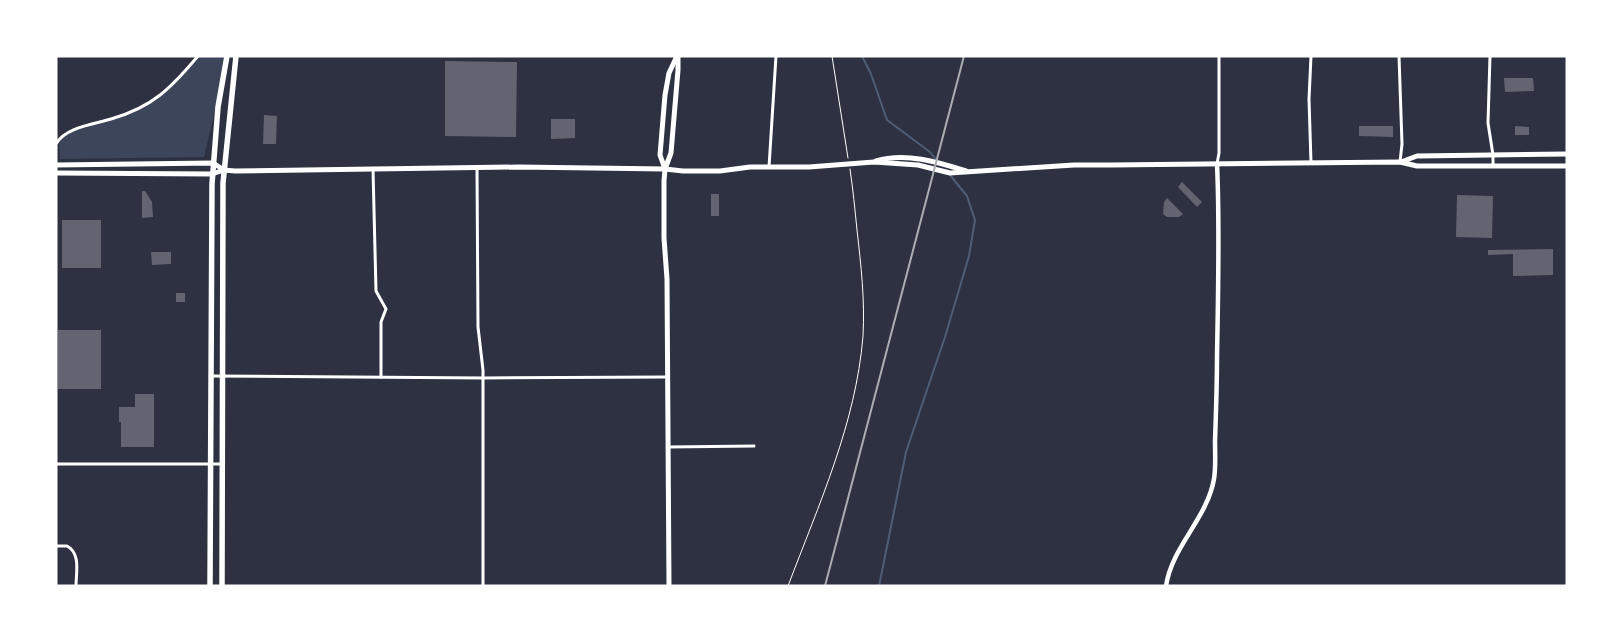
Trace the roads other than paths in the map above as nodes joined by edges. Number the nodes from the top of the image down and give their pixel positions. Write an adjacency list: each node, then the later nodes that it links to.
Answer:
1 (198, 56): 10 (street)
2 (227, 56): 14 (main road)
3 (236, 56): 24 (main road)
4 (677, 56): 23 (main road); 23 (main road)
5 (776, 56): 21 (street)
6 (1219, 56): 16 (street)
7 (1311, 56): 15 (street)
8 (1399, 56): 13 (street)
9 (1490, 56): 12 (street)
10 (56, 144)
11 (1567, 154): 12 (main road)
12 (1493, 155): 13 (main road); 18 (street)
13 (1400, 162): 15 (main road); 18 (main road)
14 (213, 163): 17 (main road); 24 (main road); 26 (main road)
15 (1311, 163): 16 (main road)
16 (1217, 164): 21 (main road); 43 (street)
17 (56, 165)
18 (1493, 166): 19 (main road)
19 (1567, 166)
20 (478, 168): 22 (main road); 23 (main road); 31 (street)
21 (769, 168): 23 (main road)
22 (373, 169): 24 (main road); 29 (street)
23 (666, 169): 30 (main road)
24 (224, 170): 26 (main road); 28 (main road)
25 (56, 173): 26 (main road)
26 (212, 174): 27 (main road)
27 (212, 376): 28 (street); 34 (main road)
28 (223, 376): 29 (street); 36 (main road)
29 (381, 377): 31 (street)
30 (667, 377): 31 (street); 33 (main road)
31 (484, 378): 41 (street)
32 (754, 446): 33 (street)
33 (668, 447): 42 (main road)
34 (211, 463): 35 (street); 36 (street); 39 (main road)
35 (56, 464)
36 (223, 464): 40 (main road)
37 (56, 546): 38 (street)
38 (76, 586)
39 (210, 586)
40 (222, 586)
41 (483, 586)
42 (669, 586)
43 (1166, 586)

